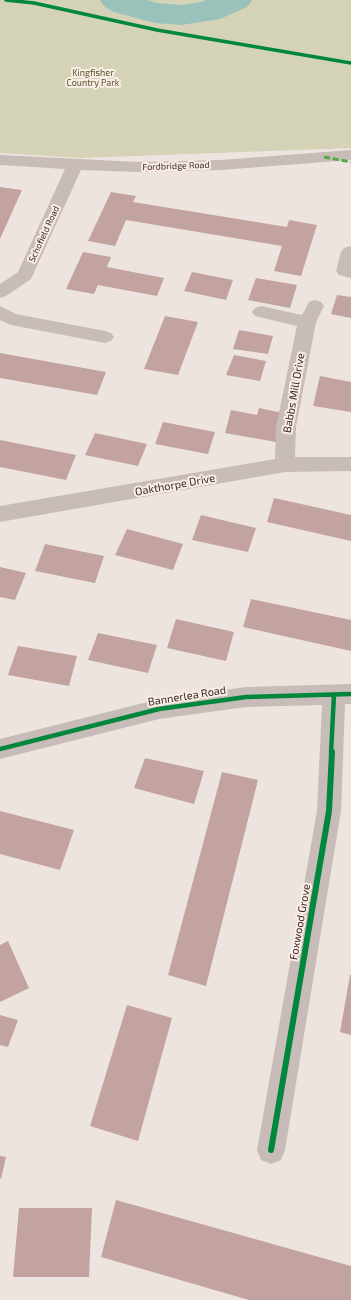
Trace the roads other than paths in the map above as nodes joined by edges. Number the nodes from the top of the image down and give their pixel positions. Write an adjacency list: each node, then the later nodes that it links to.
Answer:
1 (351, 155): 3 (street, Fordbridge Road)
2 (0, 160): 3 (street, Fordbridge Road)
3 (75, 165): 6 (street, Schofield Road)
4 (350, 252): 5 (street)
5 (351, 272)
6 (0, 292)
7 (0, 312): 9 (street)
8 (261, 312): 11 (street, Babbs Mill Drive)
9 (105, 337)
10 (351, 464): 11 (street, Oakthorpe Drive)
11 (285, 465): 12 (street, Oakthorpe Drive)
12 (0, 514)
13 (342, 695): 14 (street, Bannerlea Road); 15 (street, Foxwood Grove)
14 (0, 749)
15 (271, 1150)

